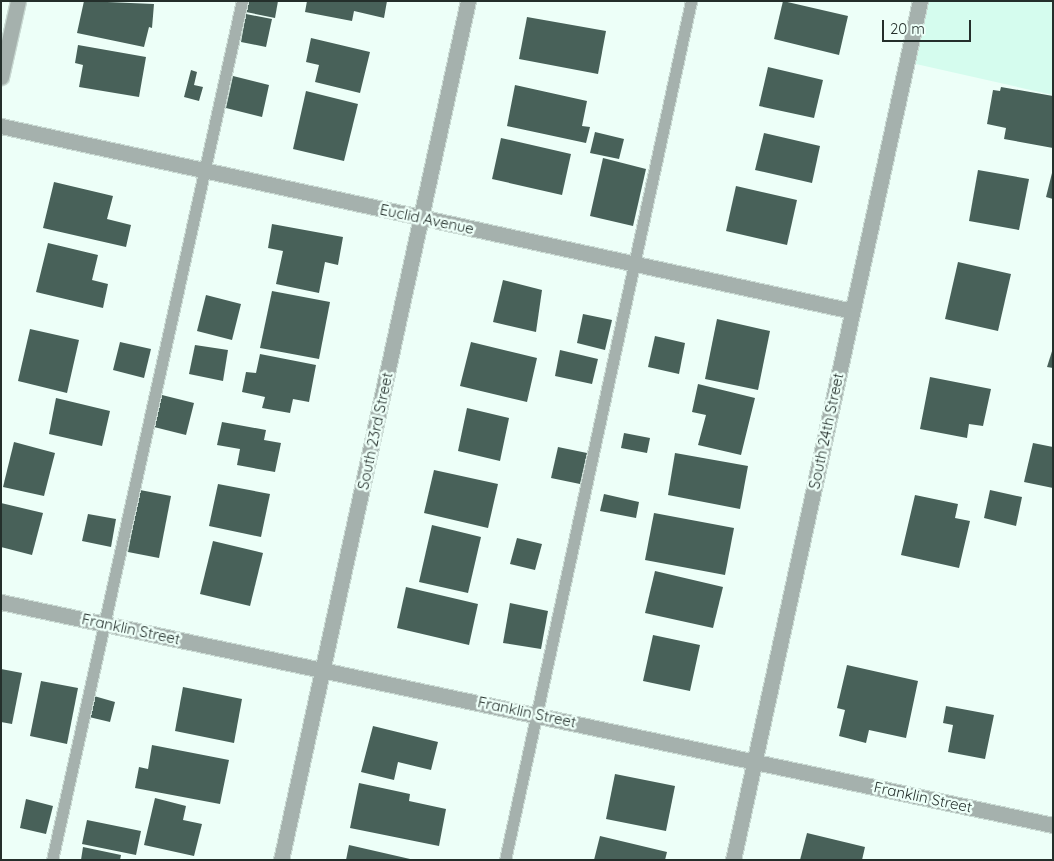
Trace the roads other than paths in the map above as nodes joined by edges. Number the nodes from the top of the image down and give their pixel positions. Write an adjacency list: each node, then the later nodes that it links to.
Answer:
1 (18, 1): 6 (street)
2 (242, 1): 8 (lane)
3 (468, 1): 9 (street, South 23rd Street)
4 (691, 1): 10 (lane)
5 (920, 1): 11 (street, South 24th Street)
6 (1, 77)
7 (1, 126): 8 (street, Euclid Avenue)
8 (206, 171): 9 (street, Euclid Avenue); 13 (lane)
9 (421, 218): 10 (street, Euclid Avenue); 14 (street, South 23rd Street)
10 (634, 264): 11 (street, Euclid Avenue); 15 (lane)
11 (852, 311): 16 (street, South 24th Street)
12 (1, 602): 13 (street, Franklin Street)
13 (105, 624): 14 (street, Franklin Street); 18 (lane)
14 (323, 669): 15 (street, Franklin Street); 19 (street, South 23rd Street)
15 (537, 714): 16 (street, Franklin Street); 20 (lane)
16 (755, 761): 17 (street, Franklin Street); 21 (street, South 24th Street)
17 (1053, 825)
18 (52, 860)
19 (281, 860)
20 (505, 860)
21 (733, 860)

